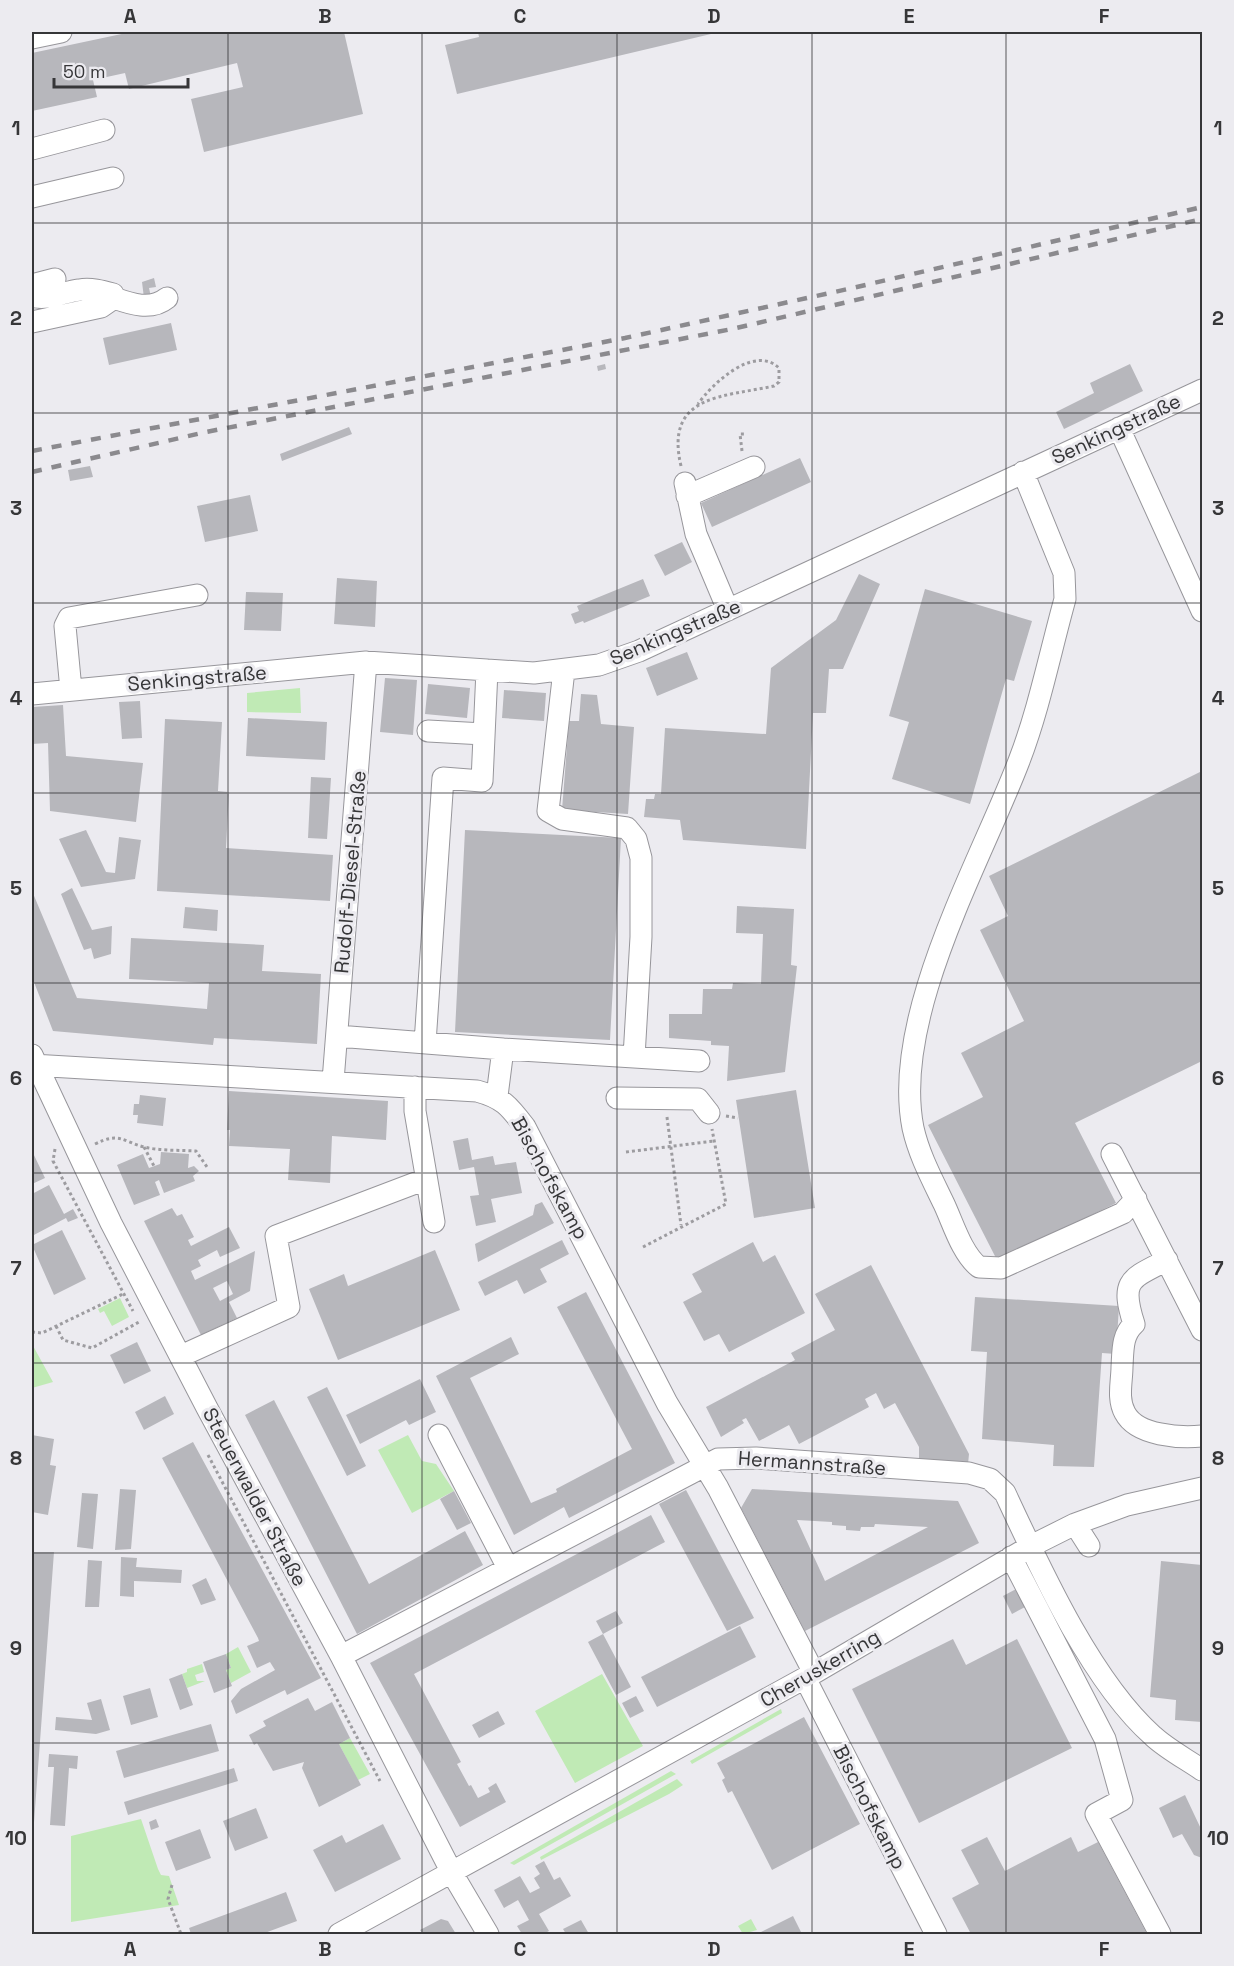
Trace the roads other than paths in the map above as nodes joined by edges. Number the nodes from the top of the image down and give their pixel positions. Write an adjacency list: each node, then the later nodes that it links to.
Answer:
1 (61, 32): 2 (street)
2 (32, 38)
3 (104, 130): 4 (street)
4 (32, 149)
5 (113, 178): 6 (street)
6 (32, 198)
7 (54, 279): 8 (street)
8 (32, 285)
9 (32, 296): 10 (street)
10 (114, 298): 11 (street); 12 (street)
11 (167, 298)
12 (32, 322)
13 (1203, 390): 14 (street, Senkingstraße)
14 (1119, 429): 16 (street, Senkingstraße); 19 (street)
15 (754, 467): 18 (street)
16 (1023, 472): 18 (street, Senkingstraße); 40 (street)
17 (197, 594): 23 (street)
18 (728, 610): 22 (street, Senkingstraße)
19 (1203, 611)
20 (366, 662): 21 (street, Senkingstraße); 23 (street, Senkingstraße); 27 (street, Rudolf-Diesel-Straße)
21 (487, 670): 22 (street, Senkingstraße); 26 (street)
22 (564, 670): 30 (street)
23 (71, 690): 24 (street, Senkingstraße)
24 (32, 694)
25 (428, 731): 26 (street)
26 (484, 734): 28 (street)
27 (337, 1036): 28 (street); 33 (street, Rudolf-Diesel-Straße)
28 (425, 1043): 29 (street)
29 (503, 1049): 30 (street); 35 (street)
30 (634, 1057): 31 (street)
31 (699, 1061)
32 (33, 1062): 33 (street); 45 (street, Steuerwalder Straße)
33 (333, 1081): 34 (street)
34 (415, 1088): 35 (street); 39 (street)
35 (497, 1096): 48 (street, Bischofskamp)
36 (617, 1098): 37 (street)
37 (710, 1113)
38 (1113, 1154): 40 (street)
39 (426, 1179): 41 (street); 45 (street)
40 (1136, 1199): 42 (street)
41 (434, 1222)
42 (1167, 1260): 43 (street); 47 (street)
43 (1195, 1298): 44 (street)
44 (1203, 1330)
45 (181, 1356): 55 (street, Steuerwalder Straße)
46 (439, 1435): 54 (street)
47 (1203, 1436)
48 (704, 1468): 51 (street, Hermannstraße); 54 (street, Hermannstraße); 56 (street, Bischofskamp)
49 (1201, 1489): 50 (street, Cheruskerring)
50 (1075, 1524): 51 (street, Cheruskerring); 52 (street)
51 (1031, 1546): 53 (street, Cheruskerring); 57 (street, Hermannstraße)
52 (1089, 1546)
53 (1011, 1557): 56 (street, Cheruskerring); 62 (street)
54 (508, 1568): 55 (street, Hermannstraße)
55 (340, 1656): 58 (street, Steuerwalder Straße)
56 (810, 1676): 58 (street, Cheruskerring); 61 (street, Bischofskamp)
57 (1203, 1770)
58 (452, 1873): 59 (street, Cheruskerring); 60 (street, Steuerwalder Straße)
59 (339, 1935)
60 (488, 1935)
61 (936, 1935)
62 (1160, 1935)

